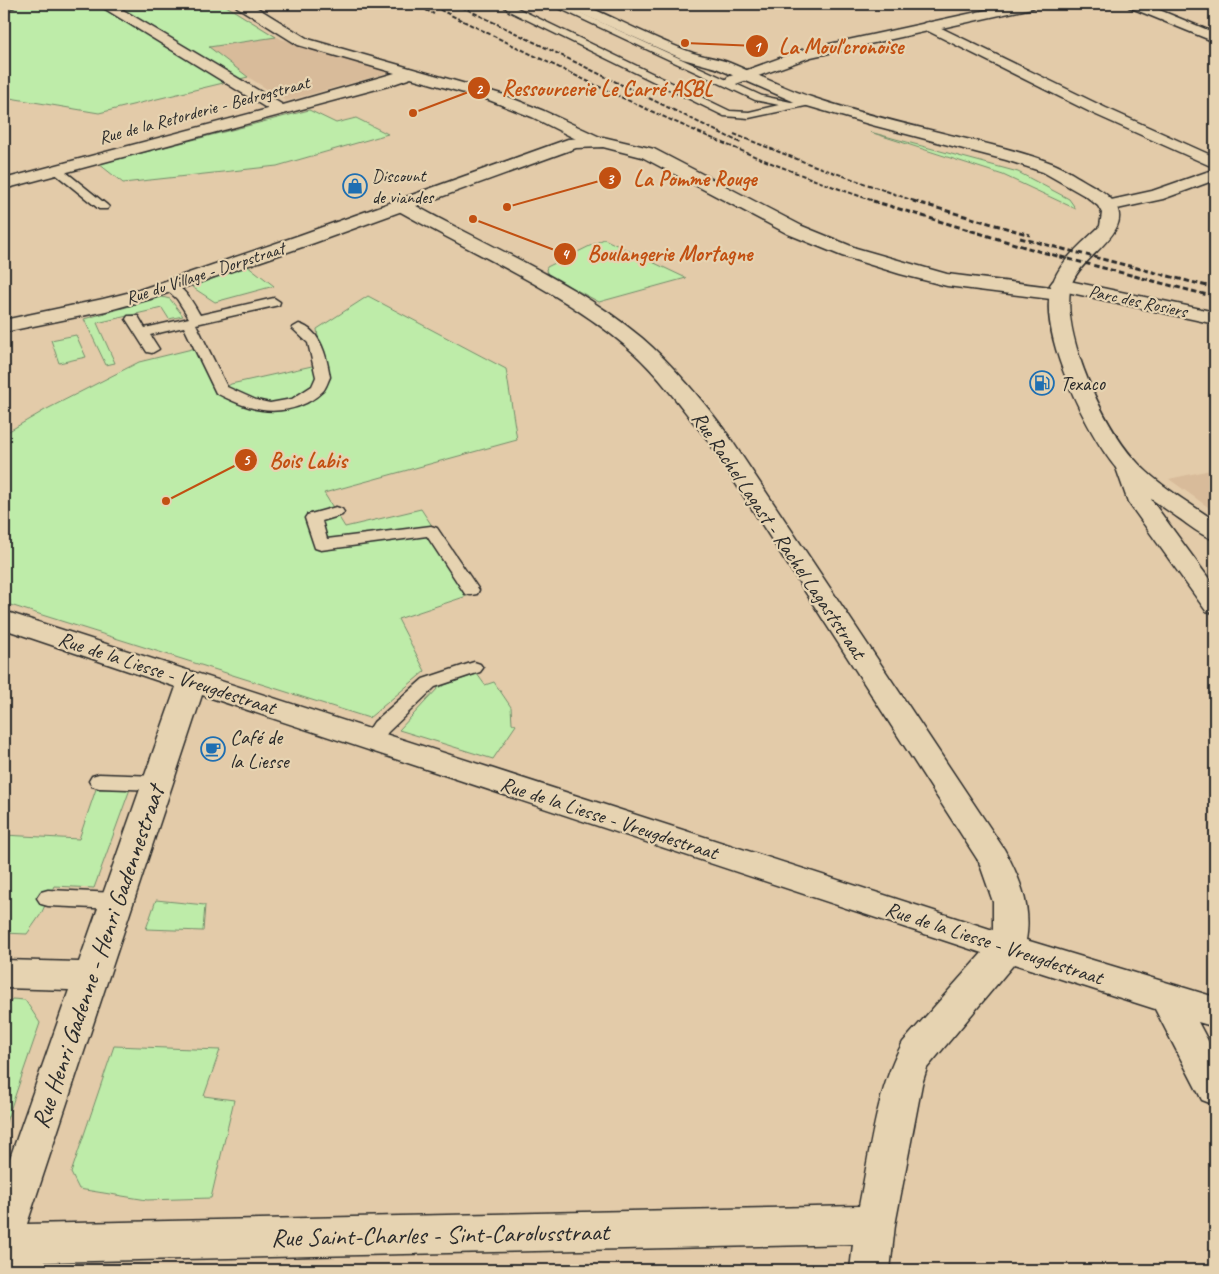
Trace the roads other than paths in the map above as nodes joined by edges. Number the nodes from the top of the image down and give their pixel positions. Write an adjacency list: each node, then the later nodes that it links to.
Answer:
1 (9, 4): 9 (street)
2 (104, 4): 16 (street)
3 (242, 4): 12 (street)
4 (510, 4): 15 (lane)
5 (554, 4): 13 (lane)
6 (571, 4): 13 (street)
7 (1032, 4): 10 (street)
8 (1134, 4): 11 (street)
9 (4, 5)
10 (930, 26): 13 (street); 19 (street)
11 (1215, 38)
12 (413, 72): 16 (street, Rue de la Retorderie - Bedrogstraat); 18 (street)
13 (734, 79): 14 (street); 15 (street)
14 (811, 102): 15 (lane); 17 (street)
15 (792, 104): 17 (street)
16 (281, 110): 20 (street, Rue de la Retorderie - Bedrogstraat)
17 (878, 122): 24 (street)
18 (594, 141): 23 (street, Rue du Village - Dorpstraat); 27 (street, Parc des Rosiers)
19 (1215, 163)
20 (57, 170): 22 (street, Rue de la Retorderie - Bedrogstraat); 25 (lane)
21 (1215, 174): 24 (street)
22 (4, 184)
23 (403, 206): 26 (street, Rue du Village - Dorpstraat); 49 (street, Rue Rachel Lagast - Rachel Lagaststraat)
24 (1108, 206): 27 (street)
25 (103, 207)
26 (169, 286): 31 (lane); 32 (street, Rue du Village - Dorpstraat)
27 (1059, 289): 29 (street, Parc des Rosiers); 36 (street)
28 (274, 302): 31 (lane)
29 (1215, 318)
30 (133, 319): 34 (lane)
31 (192, 321): 33 (lane); 34 (lane)
32 (4, 326)
33 (299, 328)
34 (142, 333): 35 (lane)
35 (152, 349)
36 (1127, 465): 38 (street); 40 (street)
37 (336, 512): 39 (lane)
38 (1215, 532)
39 (470, 590)
40 (1215, 606)
41 (4, 620): 43 (street, Rue de la Liesse - Vreugdestraat)
42 (474, 668): 44 (lane)
43 (192, 682): 44 (street, Rue de la Liesse - Vreugdestraat); 46 (street, Rue Henri Gadenne - Henri Gadennestraat)
44 (372, 739): 49 (street, Rue de la Liesse - Vreugdestraat)
45 (100, 781): 46 (lane)
46 (157, 783): 48 (street, Rue Henri Gadenne - Henri Gadennestraat)
47 (48, 898): 48 (lane)
48 (117, 902): 51 (street, Rue Henri Gadenne - Henri Gadennestraat)
49 (1007, 948): 52 (street, Rue de la Liesse - Vreugdestraat); 55 (street)
50 (4, 974): 51 (street)
51 (91, 976): 56 (street, Rue Henri Gadenne - Henri Gadennestraat)
52 (1167, 998): 53 (street, Rue de la Liesse - Vreugdestraat); 54 (street)
53 (1215, 1012)
54 (1215, 1089)
55 (875, 1224): 56 (street, Rue Saint-Charles - Sint-Carolusstraat); 57 (street)
56 (5, 1226)
57 (870, 1270)

